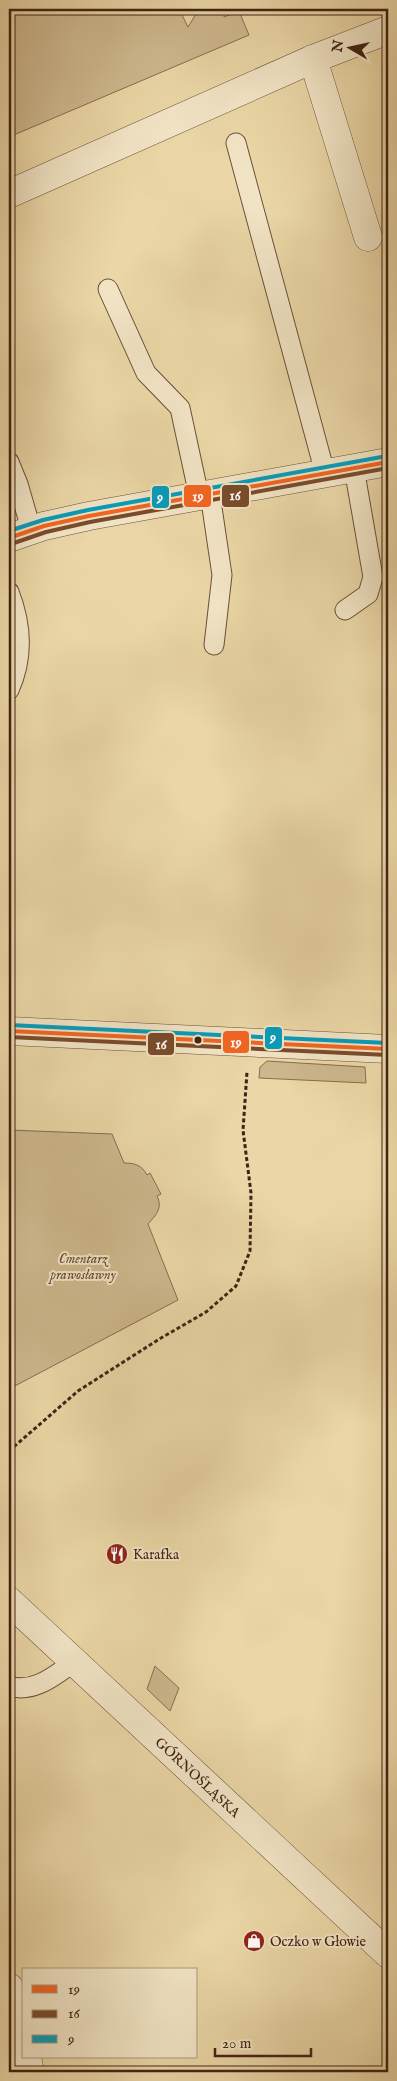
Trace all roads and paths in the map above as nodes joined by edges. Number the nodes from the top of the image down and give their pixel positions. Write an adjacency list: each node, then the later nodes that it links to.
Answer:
1 (388, 30): 2 (street)
2 (313, 59): 4 (street); 5 (street)
3 (236, 143): 10 (lane)
4 (9, 194)
5 (368, 237)
6 (108, 289): 11 (lane)
7 (9, 462): 12 (lane)
8 (388, 462): 9 (street)
9 (354, 468): 10 (street); 14 (lane)
10 (325, 473): 11 (street)
11 (205, 495): 12 (street); 15 (lane)
12 (20, 534)
13 (9, 592): 16 (lane)
14 (345, 610)
15 (214, 645)
16 (9, 690)
17 (9, 1031): 18 (street)
18 (248, 1043): 19 (street); 20 (path)
19 (388, 1050)
20 (9, 1451)
21 (9, 1601): 22 (street, GÓRNOŚLĄSKA)
22 (74, 1662): 23 (lane); 24 (street, GÓRNOŚLĄSKA)
23 (9, 1686)
24 (388, 1954)
25 (9, 1987): 26 (street)
26 (22, 2038)
27 (27, 2058): 28 (street)
28 (30, 2072)

